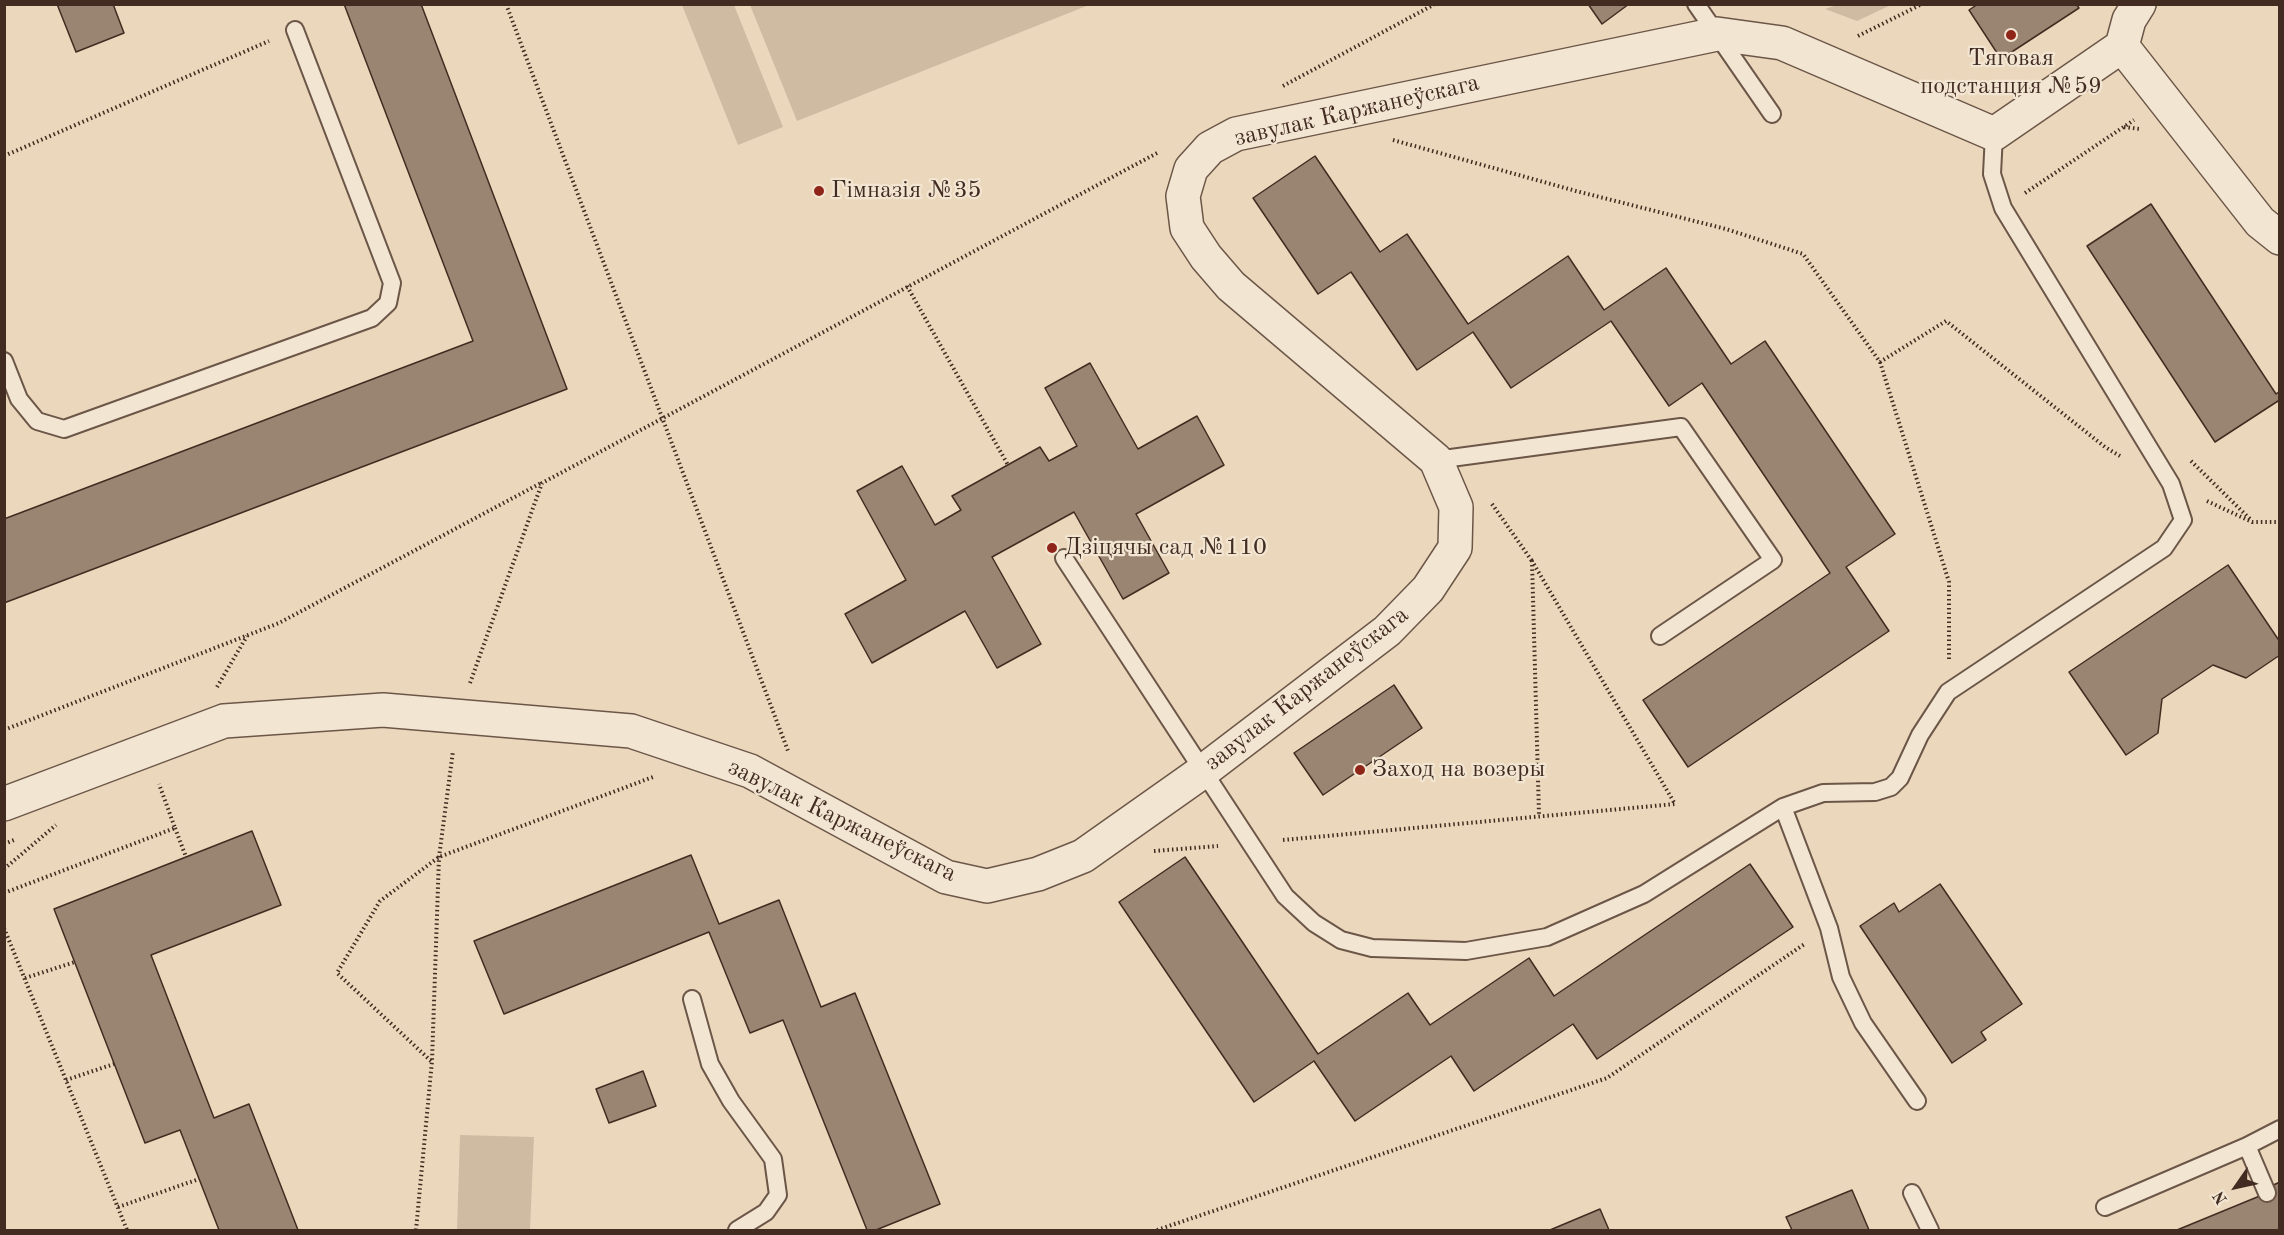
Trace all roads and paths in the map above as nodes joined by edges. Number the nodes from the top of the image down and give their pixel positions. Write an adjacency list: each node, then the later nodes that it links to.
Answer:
1 (506, 4): 22 (path)
2 (1435, 4): 10 (path)
3 (1696, 4): 7 (lane)
4 (1923, 4): 8 (path)
5 (2139, 4): 9 (street)
6 (295, 30): 16 (path); 20 (lane)
7 (1717, 34): 12 (lane); 13 (street, завулак Каржанеўскага); 24 (street, завулак Каржанеўскага)
8 (1855, 38)
9 (2122, 46): 11 (street); 13 (street)
10 (1277, 89)
11 (2163, 100): 17 (path); 18 (street)
12 (1772, 114)
13 (1994, 134): 17 (lane)
14 (1382, 137): 21 (path)
15 (1161, 151): 19 (path)
16 (4, 156)
17 (2003, 208): 27 (lane)
18 (2280, 238)
19 (907, 286): 22 (path); 25 (path)
20 (4, 361)
21 (1880, 362): 23 (path); 32 (path)
22 (662, 417): 26 (path); 36 (path)
23 (2124, 458)
24 (1448, 459): 30 (path); 31 (lane); 37 (street, завулак Каржанеўскага)
25 (1008, 465)
26 (542, 483): 33 (path); 34 (path)
27 (2171, 484): 28 (path); 32 (lane)
28 (2280, 522)
29 (1064, 558): 37 (lane)
30 (1532, 561): 40 (path); 42 (path)
31 (1660, 636)
32 (1948, 693): 41 (lane)
33 (458, 715): 35 (street, завулак Каржанеўскага); 39 (street, завулак Каржанеўскага); 46 (path)
34 (4, 730)
35 (684, 747): 37 (street, завулак Каржанеўскага); 46 (path)
36 (789, 752)
37 (1202, 772): 41 (lane)
38 (157, 780): 44 (path)
39 (4, 804)
40 (1676, 804)
41 (1783, 807): 50 (lane)
42 (1539, 816)
43 (61, 820): 47 (path)
44 (175, 828): 45 (path); 48 (path)
45 (186, 857)
46 (439, 857): 54 (path); 54 (path)
47 (4, 869)
48 (4, 893)
49 (4, 928): 52 (path)
50 (1828, 928): 57 (lane); 68 (path)
51 (75, 962): 52 (path)
52 (25, 978): 56 (path)
53 (692, 999): 67 (lane)
54 (432, 1061): 66 (path)
55 (114, 1064): 56 (path)
56 (66, 1080): 63 (path)
57 (1917, 1101)
58 (2280, 1129): 59 (lane)
59 (2247, 1146): 62 (lane); 64 (lane)
60 (199, 1179): 63 (path)
61 (1912, 1193): 69 (lane)
62 (2267, 1193)
63 (118, 1207): 65 (path)
64 (2105, 1207)
65 (127, 1230)
66 (416, 1230)
67 (737, 1230)
68 (1156, 1230)
69 (1930, 1230)

